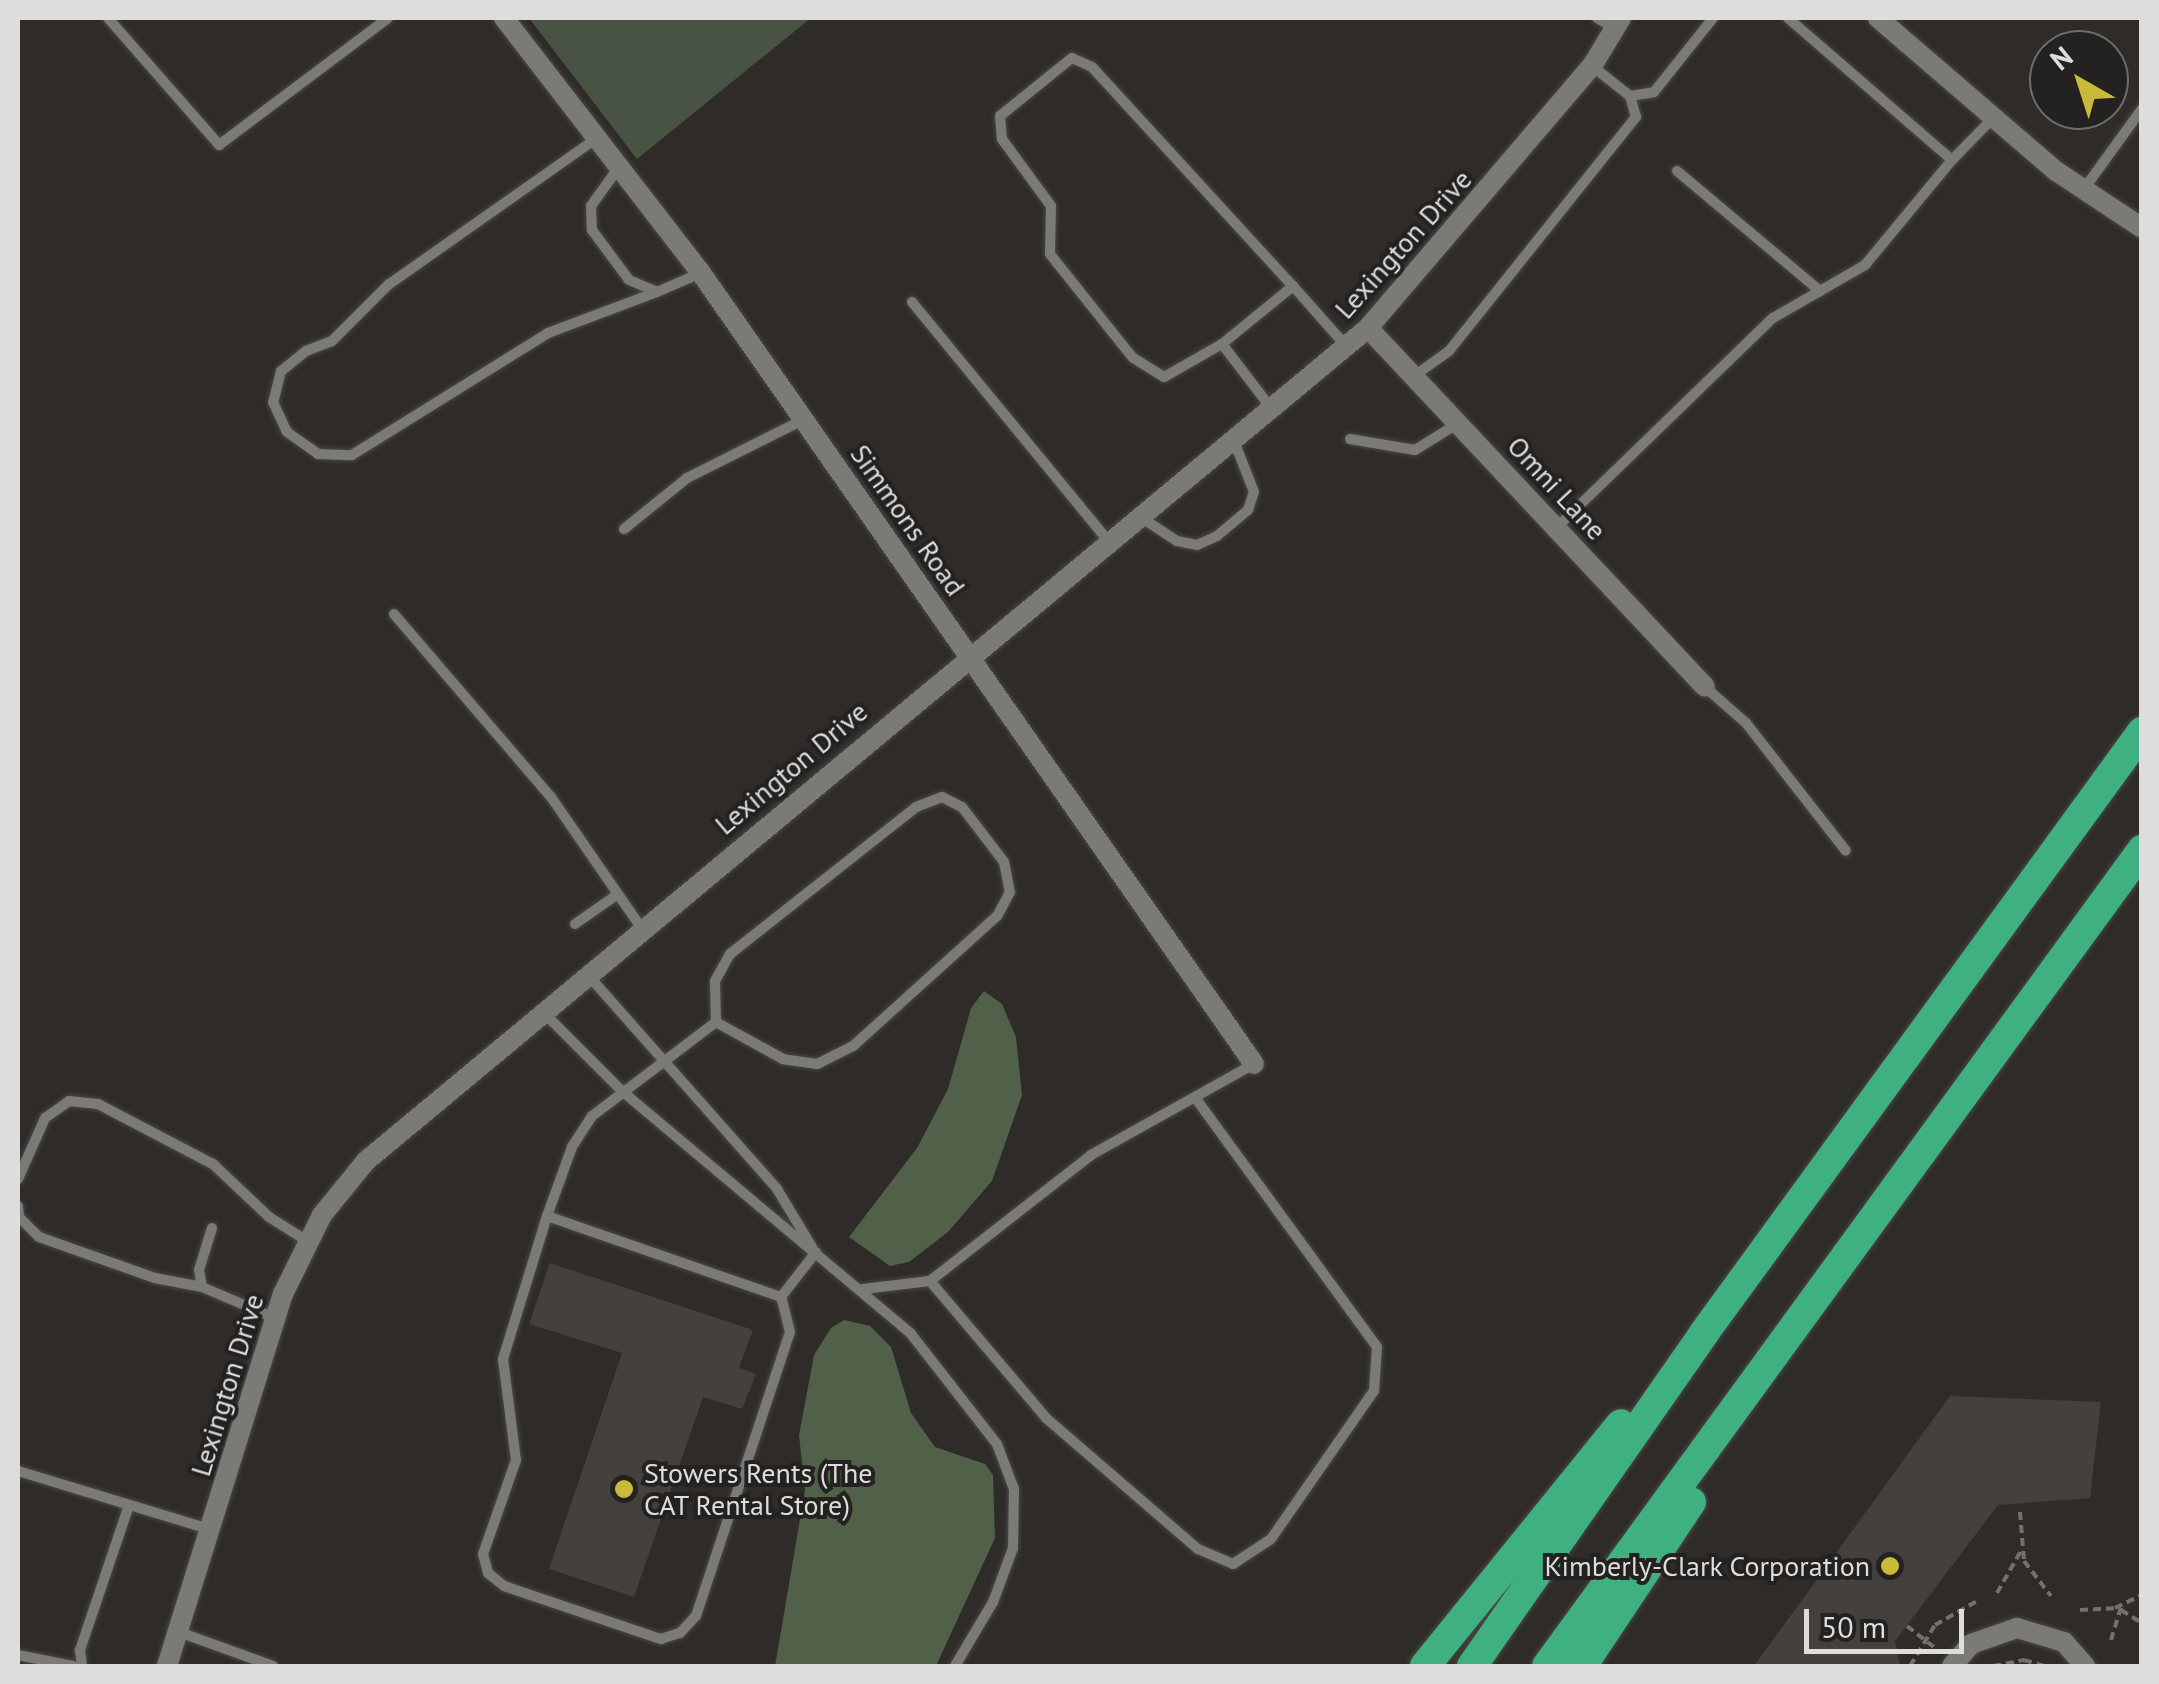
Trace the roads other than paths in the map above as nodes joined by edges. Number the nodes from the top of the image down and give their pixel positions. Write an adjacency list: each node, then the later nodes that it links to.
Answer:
1 (108, 18): 2 (lane)
2 (388, 18)
3 (504, 18): 12 (street, Simmons Road)
4 (1713, 18): 9 (lane)
5 (1788, 18): 13 (lane)
6 (1878, 18): 11 (street)
7 (1611, 21): 8 (street, Lexington Drive)
8 (1592, 66): 9 (lane); 23 (street, Lexington Drive)
9 (1630, 96): 26 (lane)
10 (2142, 109): 16 (lane)
11 (1994, 117): 13 (lane); 16 (street)
12 (597, 138): 14 (street, Simmons Road); 21 (lane)
13 (1952, 160): 20 (lane)
14 (619, 166): 18 (street, Simmons Road); 21 (lane)
15 (1677, 171): 20 (lane)
16 (2083, 190): 17 (street)
17 (2142, 228)
18 (700, 273): 21 (lane); 28 (street, Simmons Road)
19 (1293, 286): 24 (lane); 24 (lane); 25 (lane)
20 (1820, 291): 34 (lane)
21 (657, 292)
22 (912, 302): 35 (lane)
23 (1368, 328): 25 (street, Lexington Drive); 26 (street, Omni Lane)
24 (1222, 344): 27 (lane)
25 (1346, 346): 27 (street, Lexington Drive)
26 (1414, 376): 29 (street, Omni Lane)
27 (1272, 408): 31 (street, Lexington Drive)
28 (804, 419): 33 (lane); 37 (street, Simmons Road)
29 (1458, 423): 30 (lane); 34 (street, Omni Lane)
30 (1350, 439)
31 (1234, 441): 32 (street, Lexington Drive); 32 (lane)
32 (1142, 518): 35 (street, Lexington Drive)
33 (624, 528)
34 (1556, 528): 38 (street, Omni Lane)
35 (1112, 544): 37 (street, Lexington Drive)
36 (394, 614): 42 (lane)
37 (970, 654): 44 (street, Lexington Drive); 49 (street, Simmons Road)
38 (1705, 687): 40 (lane)
39 (2142, 732): 64 (highway)
40 (1846, 850)
41 (2142, 850): 63 (highway)
42 (618, 894): 43 (lane); 44 (lane)
43 (575, 924)
44 (642, 929): 45 (street, Lexington Drive)
45 (588, 974): 46 (street, Lexington Drive); 48 (lane)
46 (544, 1012): 50 (lane); 56 (street, Lexington Drive)
47 (716, 1022): 47 (lane); 48 (lane)
48 (665, 1059): 50 (lane); 57 (lane)
49 (1254, 1064): 51 (lane)
50 (623, 1092): 54 (lane); 57 (lane)
51 (1196, 1100): 58 (lane); 58 (lane)
52 (18, 1179): 56 (lane)
53 (18, 1206): 59 (lane)
54 (547, 1216): 61 (lane); 61 (lane)
55 (212, 1228): 59 (lane)
56 (308, 1242): 62 (street, Lexington Drive)
57 (816, 1252): 60 (lane); 61 (lane)
58 (930, 1281): 60 (lane)
59 (202, 1287): 62 (lane)
60 (863, 1290): 75 (lane)
61 (781, 1298)
62 (276, 1318): 67 (street, Lexington Drive)
63 (1803, 1320): 78 (highway); 79 (highway)
64 (1704, 1333): 76 (highway); 77 (highway)
65 (18, 1472): 66 (lane)
66 (130, 1506): 67 (lane); 72 (lane)
67 (210, 1529): 68 (street, Lexington Drive)
68 (178, 1632): 73 (street, Lexington Drive); 74 (lane)
69 (18, 1654): 71 (lane)
70 (1953, 1664): 80 (street)
71 (73, 1666)
72 (82, 1666)
73 (167, 1666)
74 (272, 1666)
75 (955, 1666)
76 (1425, 1666)
77 (1472, 1666)
78 (1548, 1666)
79 (1582, 1666)
80 (2085, 1666)

